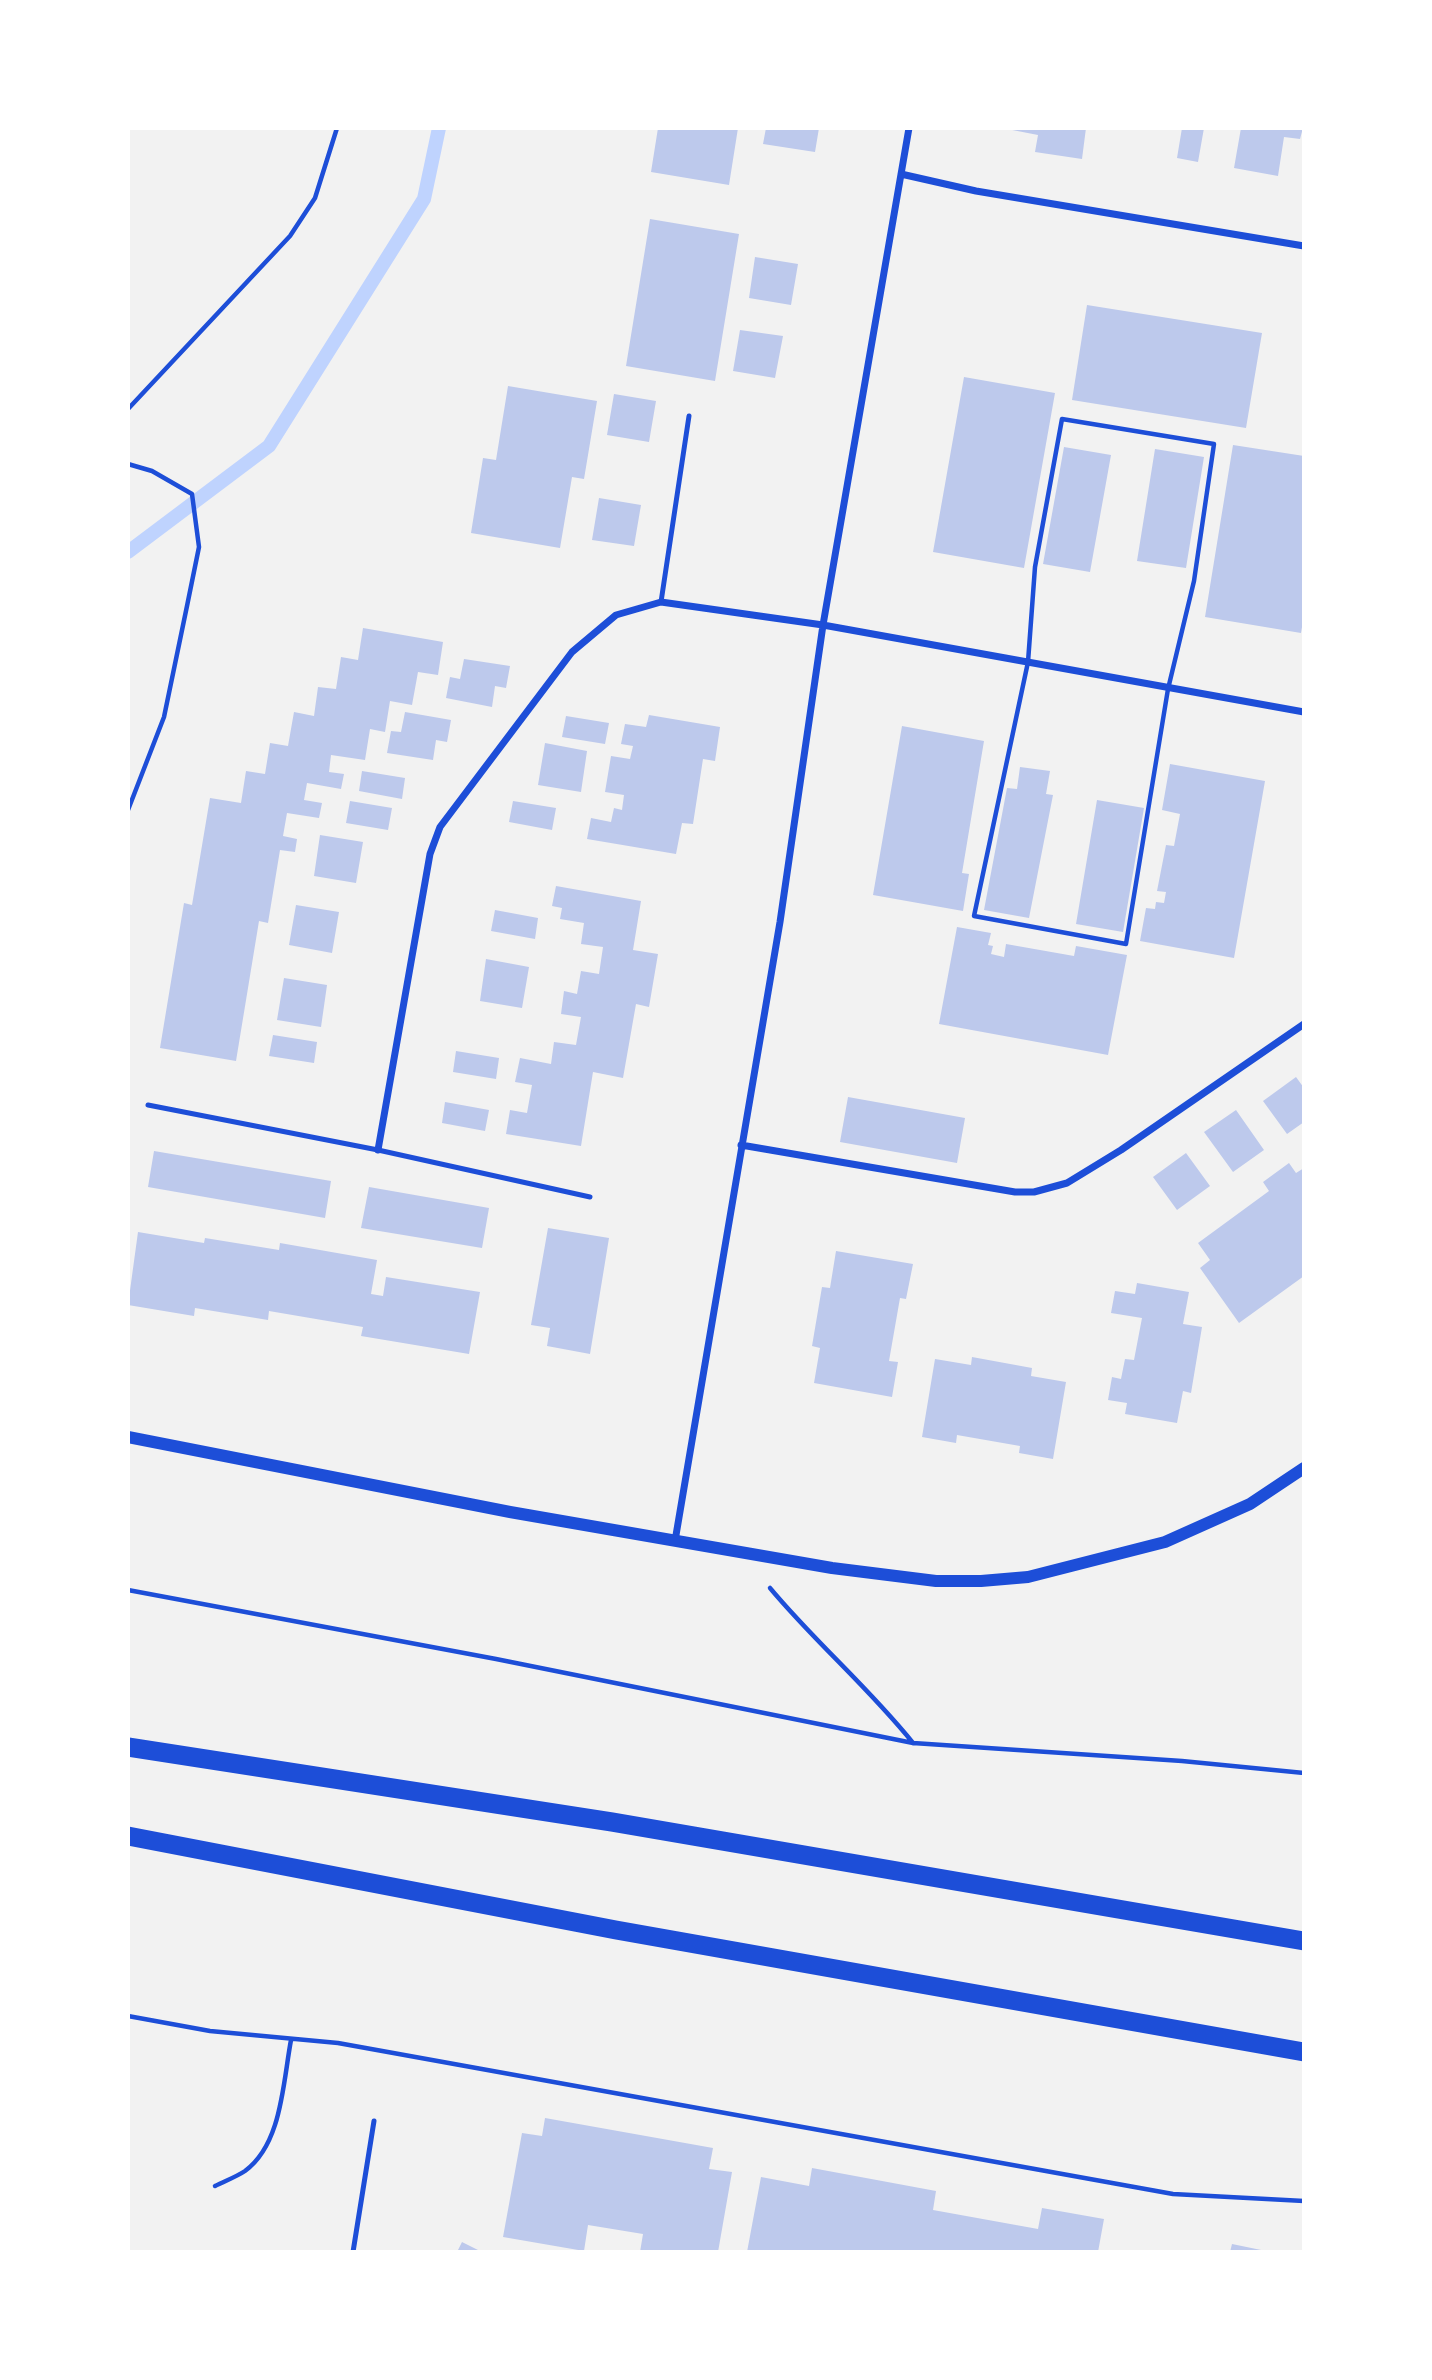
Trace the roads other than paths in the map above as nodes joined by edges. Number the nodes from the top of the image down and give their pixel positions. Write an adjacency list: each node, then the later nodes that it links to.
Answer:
1 (909, 128): 2 (street)
2 (901, 174): 3 (street); 6 (street)
3 (1304, 246)
4 (689, 416): 5 (lane)
5 (661, 602): 6 (street); 11 (street)
6 (823, 625): 7 (street); 10 (street)
7 (1304, 712)
8 (1304, 1024): 10 (street)
9 (148, 1105): 11 (lane)
10 (741, 1145): 15 (street)
11 (378, 1150): 12 (lane)
12 (590, 1197)
13 (128, 1437): 15 (street)
14 (1304, 1468): 15 (street)
15 (675, 1541)
16 (128, 1747): 18 (highway)
17 (128, 1836): 19 (highway)
18 (1304, 1941)
19 (1304, 2052)
20 (374, 2121): 21 (lane)
21 (353, 2252)

